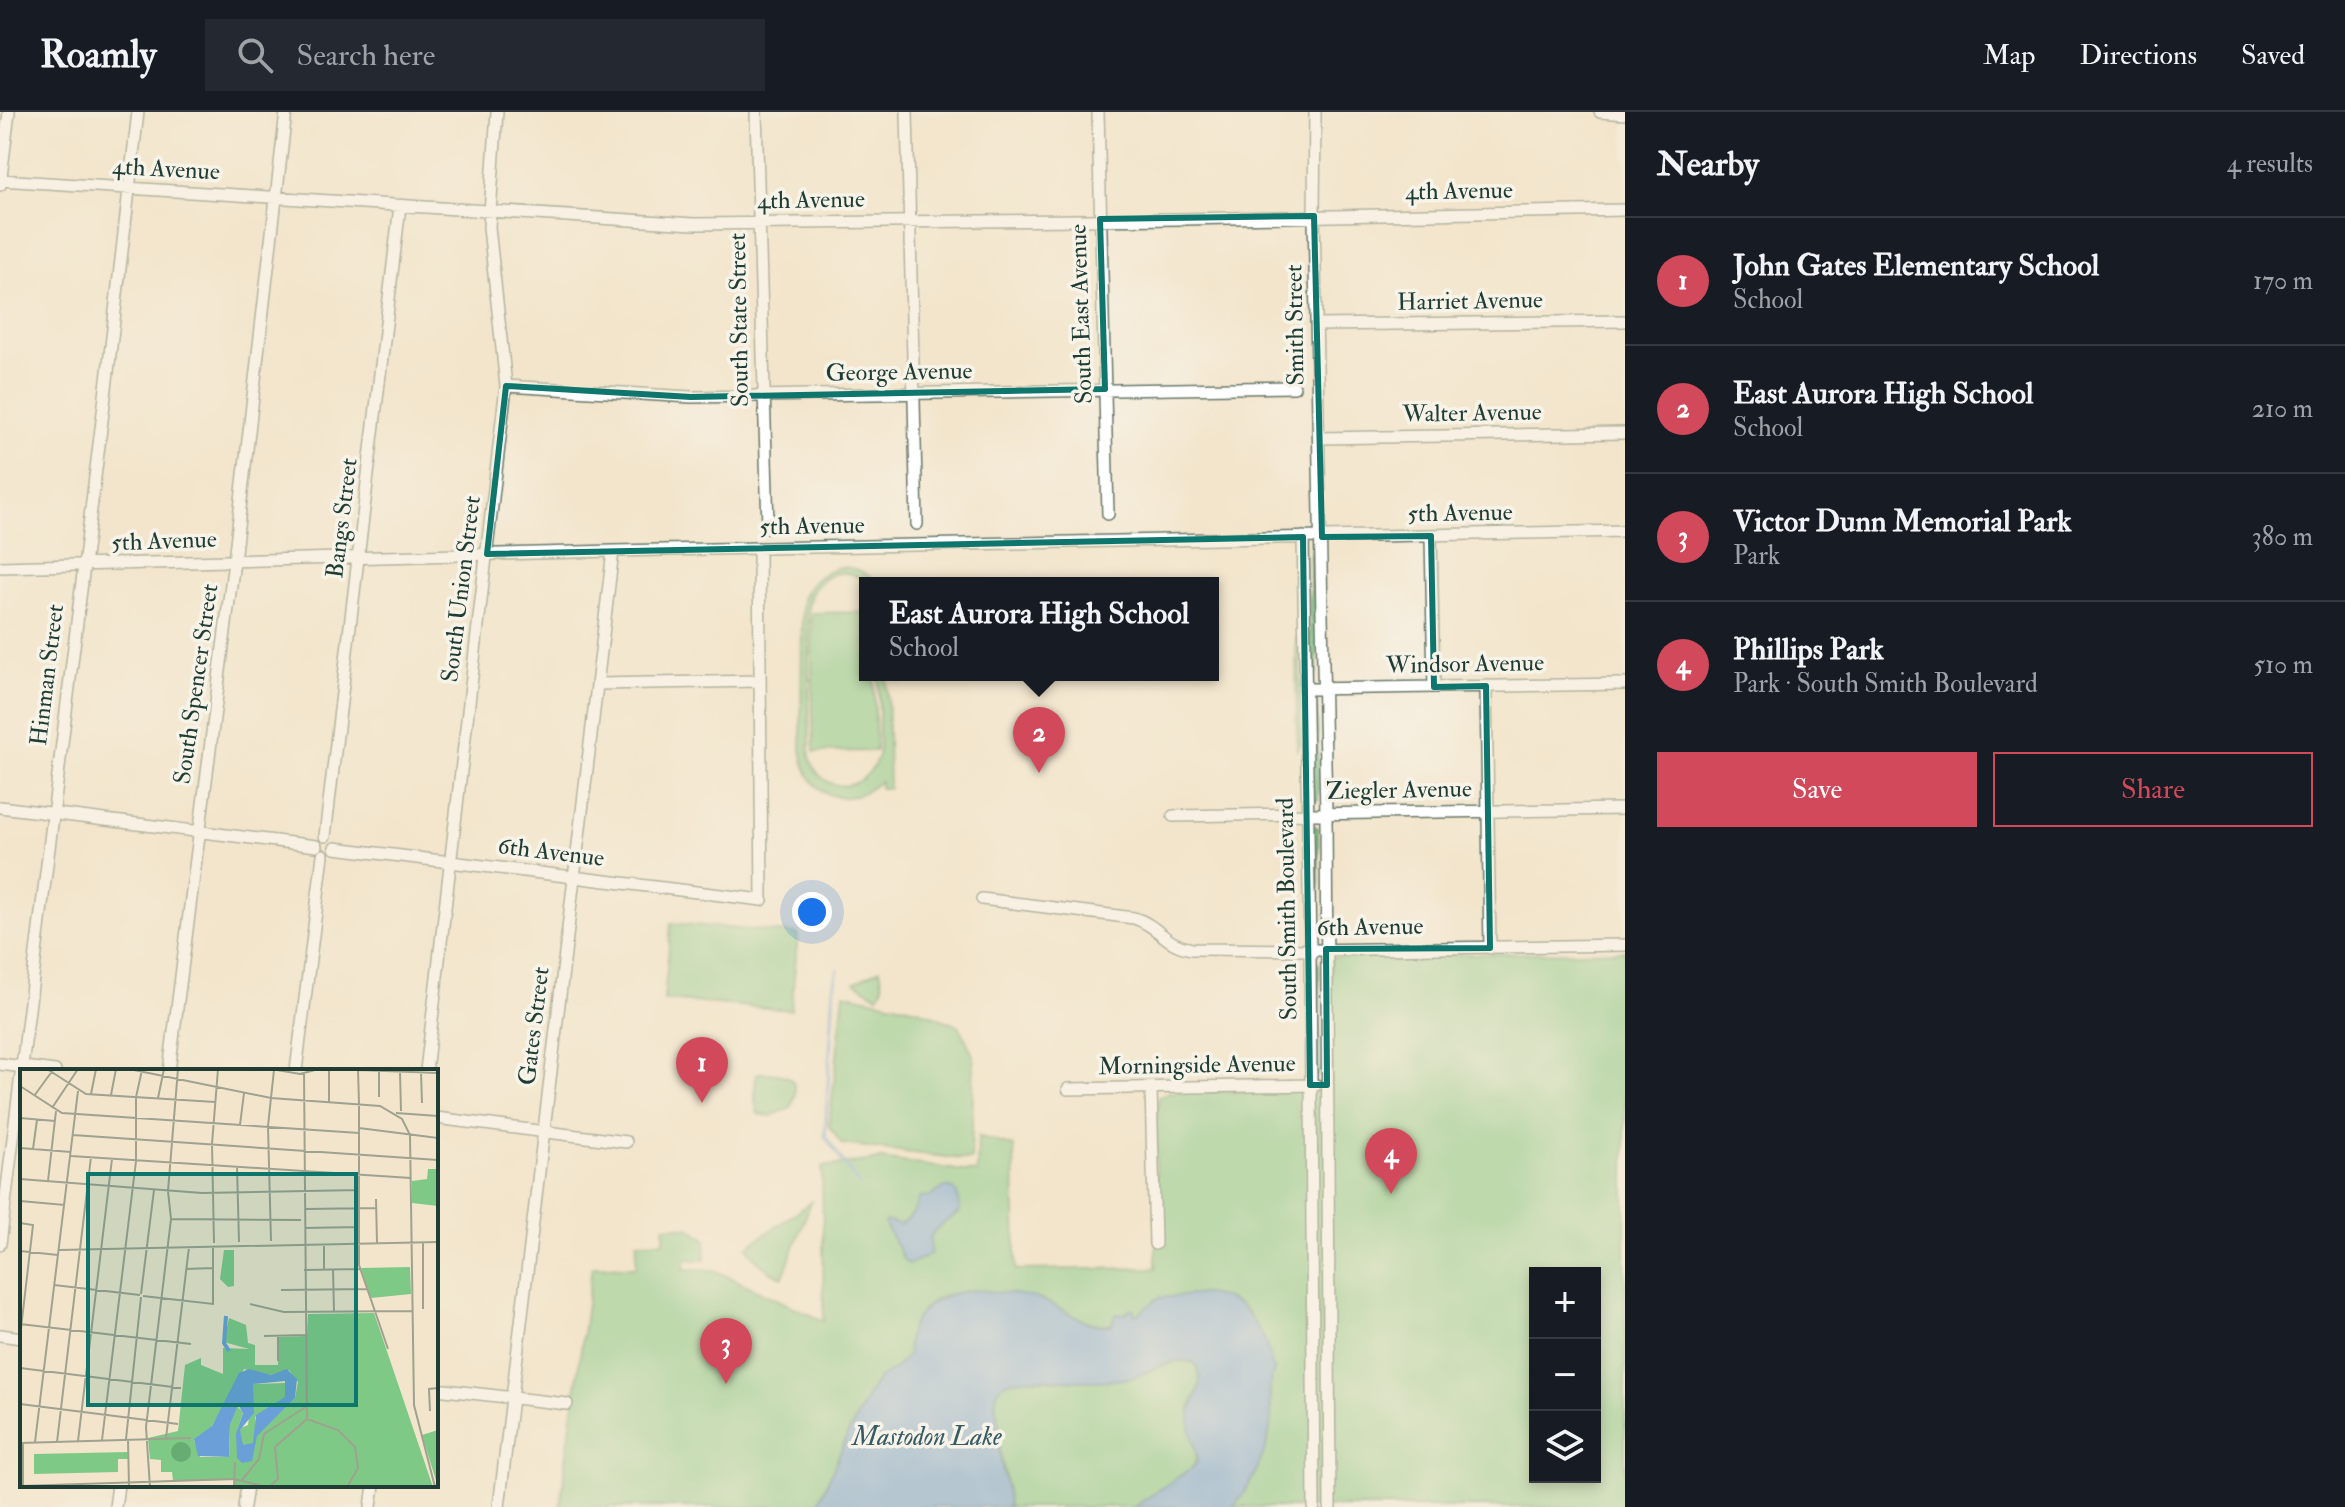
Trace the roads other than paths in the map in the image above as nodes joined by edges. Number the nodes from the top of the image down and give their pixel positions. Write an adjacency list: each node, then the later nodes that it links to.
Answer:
1 (9, 112): 11 (street)
2 (138, 112): 12 (street, Hinman Street)
3 (286, 112): 13 (street, South Spencer Street)
4 (497, 112): 16 (street, South Union Street)
5 (756, 112): 20 (street, South State Street)
6 (907, 112): 19 (street)
7 (1098, 112): 18 (street, South East Avenue)
8 (1315, 112): 17 (street, Smith Street)
9 (1600, 112): 10 (street)
10 (1625, 114)
11 (0, 182): 12 (street, 4th Avenue)
12 (129, 188): 13 (street, 4th Avenue); 42 (street, Hinman Street)
13 (276, 197): 14 (street, 4th Avenue); 41 (street, South Spencer Street)
14 (400, 206): 16 (street, 4th Avenue); 40 (street, Bangs Street)
15 (1625, 210): 17 (street, 4th Avenue)
16 (488, 211): 20 (street, 4th Avenue); 23 (street, South Union Street)
17 (1314, 216): 18 (street, 4th Avenue); 22 (street, Smith Street)
18 (1100, 219): 19 (street, 4th Avenue); 25 (street, South East Avenue)
19 (909, 220): 20 (street, 4th Avenue); 26 (street)
20 (759, 223): 27 (street, South State Street)
21 (1625, 321): 22 (street, Harriet Avenue)
22 (1317, 325): 29 (street, Smith Street)
23 (506, 386): 27 (street, George Avenue); 39 (street, South Union Street)
24 (1294, 387): 25 (street, George Avenue)
25 (1105, 390): 26 (street, George Avenue); 30 (street, South East Avenue)
26 (914, 394): 27 (street, George Avenue); 31 (street)
27 (763, 396): 32 (street, South State Street)
28 (1625, 433): 29 (street, Walter Avenue)
29 (1319, 438): 36 (street, Smith Street)
30 (1108, 514)
31 (917, 524)
32 (768, 527)
33 (1625, 531): 34 (street, 5th Avenue)
34 (1431, 536): 36 (street, 5th Avenue); 48 (street)
35 (1303, 537): 36 (street, 5th Avenue); 37 (street, 5th Avenue); 49 (street, South Smith Boulevard)
36 (1322, 537): 50 (street, South Smith Boulevard)
37 (759, 549): 38 (street, 5th Avenue); 44 (street)
38 (613, 551): 39 (street, 5th Avenue); 45 (street, Gates Street)
39 (487, 554): 40 (street, 5th Avenue); 62 (street, South Union Street)
40 (360, 557): 41 (street, 5th Avenue); 59 (street, Bangs Street)
41 (234, 561): 42 (street, 5th Avenue); 58 (street, South Spencer Street)
42 (84, 565): 43 (street, 5th Avenue); 54 (street, Hinman Street)
43 (0, 567)
44 (760, 681): 45 (street); 63 (street, 6th Avenue)
45 (598, 684): 63 (street, Gates Street)
46 (1625, 684): 47 (street, Windsor Avenue)
47 (1486, 686): 48 (street, Windsor Avenue); 53 (street)
48 (1434, 687): 50 (street, Windsor Avenue)
49 (1306, 689): 50 (street, Windsor Avenue); 56 (street, South Smith Boulevard)
50 (1323, 689): 55 (street, South Smith Boulevard)
51 (0, 807): 54 (street)
52 (1625, 809): 53 (street, Ziegler Avenue)
53 (1488, 811): 55 (street, Ziegler Avenue); 66 (street)
54 (52, 813): 58 (street); 70 (street, Hinman Street)
55 (1326, 813): 56 (street, Ziegler Avenue); 67 (street, South Smith Boulevard)
56 (1308, 814): 57 (street, Ziegler Avenue); 68 (street, South Smith Boulevard)
57 (1173, 816)
58 (198, 831): 61 (street); 72 (street, South Spencer Street)
59 (325, 836): 60 (street); 61 (street)
60 (335, 848): 61 (street); 62 (street, 6th Avenue)
61 (320, 850): 73 (street)
62 (451, 863): 63 (street, 6th Avenue); 74 (street, South Union Street)
63 (574, 877): 81 (street, Gates Street)
64 (982, 899): 68 (street, 6th Avenue)
65 (1625, 945): 66 (street, 6th Avenue)
66 (1490, 948): 67 (street, 6th Avenue)
67 (1327, 949): 68 (street, 6th Avenue); 77 (street, South Smith Boulevard)
68 (1310, 950): 76 (street, South Smith Boulevard)
69 (0, 1064): 70 (street)
70 (22, 1067): 71 (street)
71 (38, 1069)
72 (169, 1069)
73 (296, 1069)
74 (426, 1069)
75 (20, 1083): 83 (street, Hinman Street)
76 (1310, 1085): 77 (street, Morningside Avenue); 78 (street, Morningside Avenue); 86 (street, South Smith Boulevard)
77 (1327, 1085): 85 (street, South Smith Boulevard)
78 (1151, 1088): 79 (street, Morningside Avenue); 84 (street)
79 (1068, 1089)
80 (438, 1118): 81 (street)
81 (544, 1131): 82 (street); 90 (street, Gates Street)
82 (626, 1142)
83 (0, 1244)
84 (1155, 1244)
85 (1329, 1279): 86 (street); 100 (street, South Smith Boulevard)
86 (1311, 1280): 99 (street, South Smith Boulevard)
87 (0, 1335): 88 (street)
88 (20, 1338)
89 (438, 1389): 90 (street)
90 (512, 1397): 91 (street); 98 (street, Gates Street)
91 (567, 1404)
92 (118, 1487): 95 (street)
93 (247, 1487): 96 (street)
94 (374, 1487): 97 (street)
95 (115, 1507)
96 (244, 1507)
97 (371, 1507)
98 (499, 1507)
99 (1314, 1507)
100 (1330, 1507)

